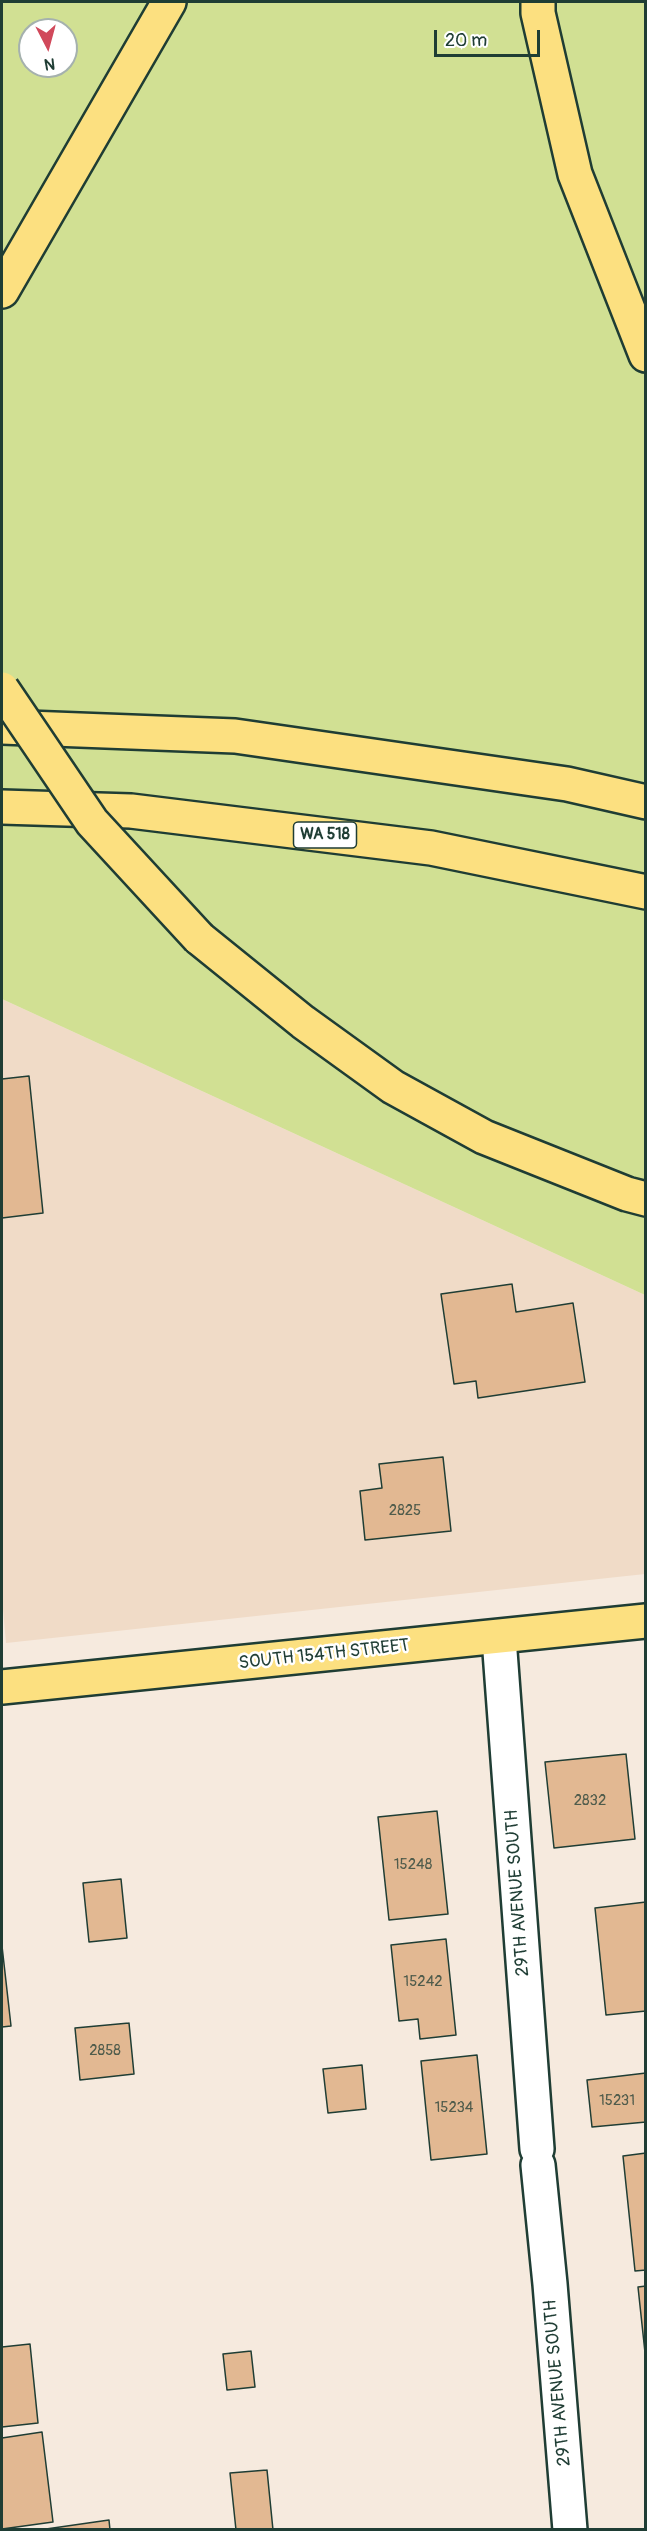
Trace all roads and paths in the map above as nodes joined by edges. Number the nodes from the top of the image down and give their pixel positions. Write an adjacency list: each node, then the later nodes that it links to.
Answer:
1 (169, 2): 3 (main road)
2 (538, 2): 4 (main road)
3 (2, 291)
4 (645, 355)
5 (2, 689): 10 (main road, bridge)
6 (2, 727): 7 (main road)
7 (645, 802)
8 (2, 807): 9 (main road, WA 518)
9 (645, 892)
10 (645, 1199)
11 (645, 1621): 12 (main road, SOUTH 154TH STREET)
12 (499, 1638): 13 (main road, SOUTH 154TH STREET); 14 (street, 29TH AVENUE SOUTH)
13 (2, 1687)
14 (570, 2529)

